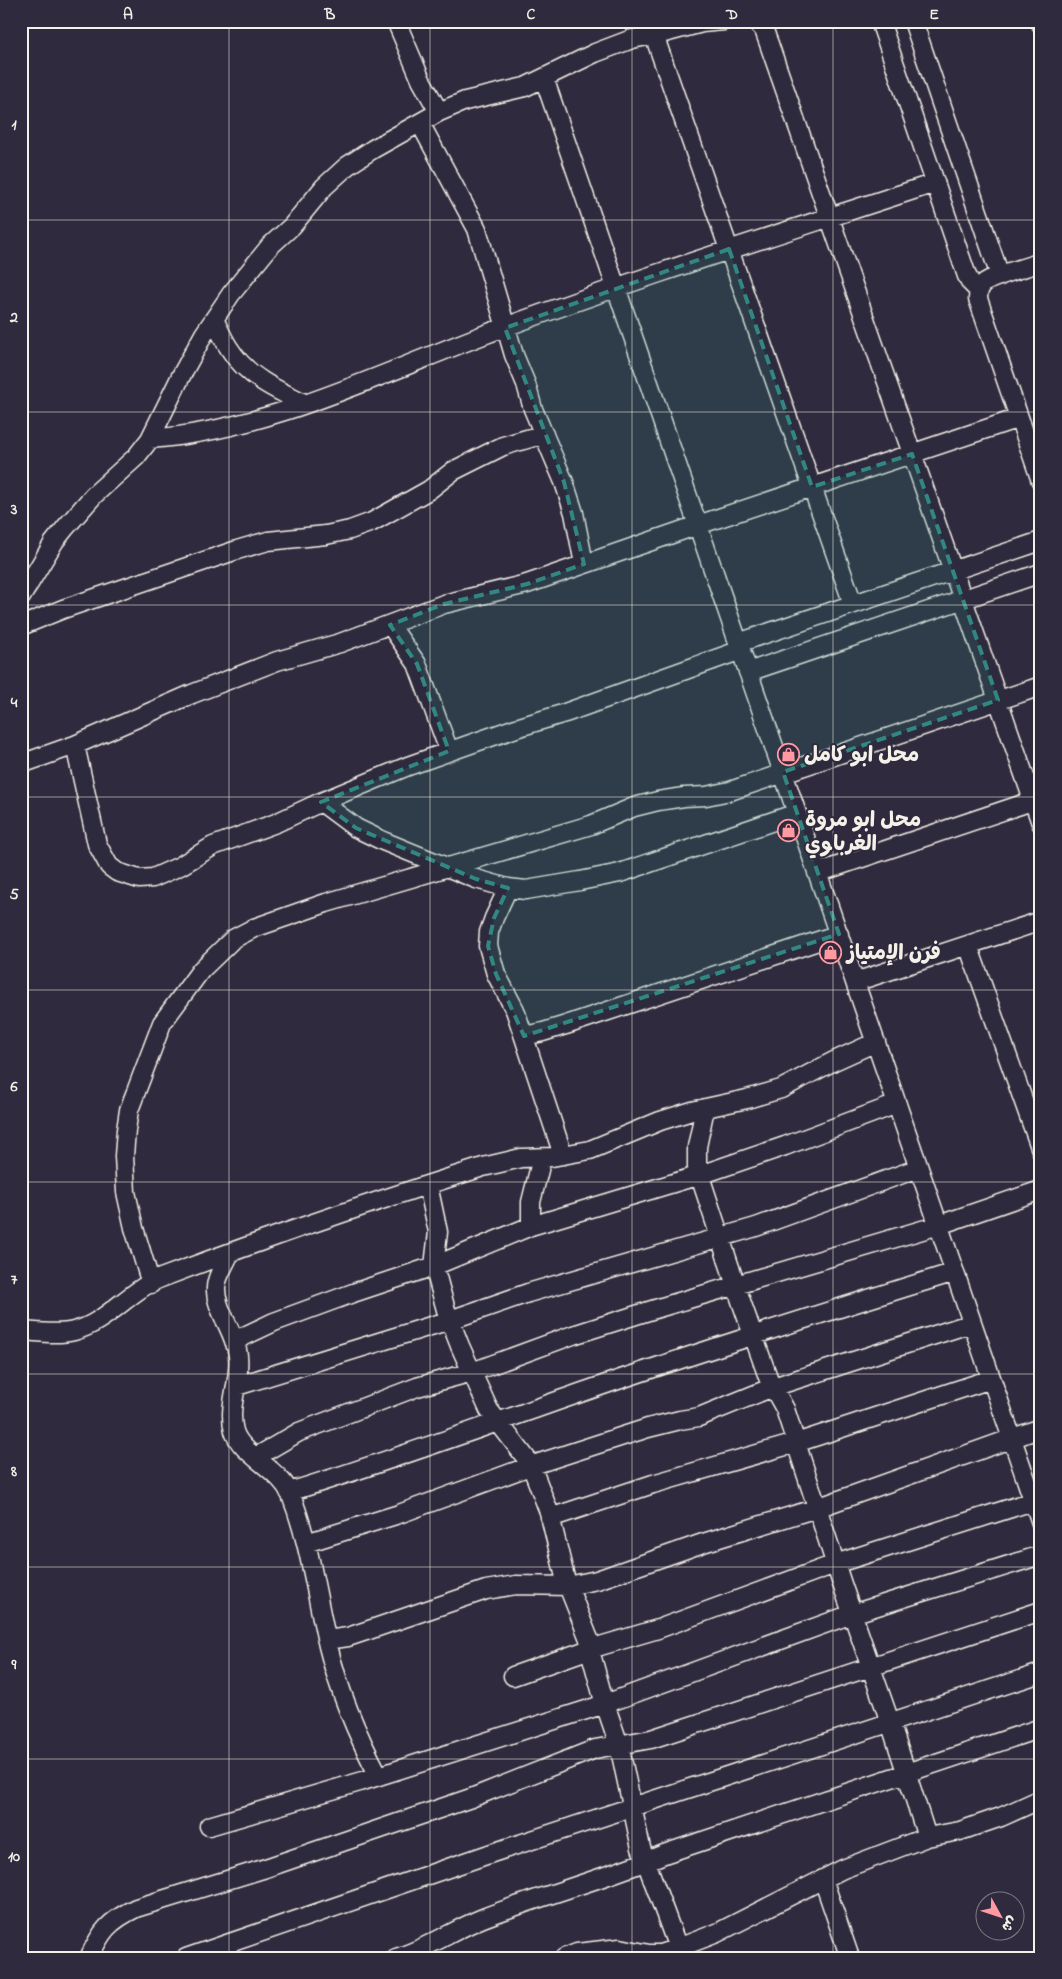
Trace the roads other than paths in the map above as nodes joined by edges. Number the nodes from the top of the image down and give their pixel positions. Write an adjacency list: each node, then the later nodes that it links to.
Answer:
1 (396, 21): 8 (street)
2 (724, 21): 6 (street)
3 (756, 21): 11 (street)
4 (880, 21): 10 (street)
5 (913, 21): 14 (street)
6 (654, 35): 7 (street); 12 (street)
7 (544, 78): 8 (street); 15 (street)
8 (439, 112): 9 (street)
9 (420, 123): 17 (street); 18 (street)
10 (936, 183): 11 (street); 16 (street)
11 (830, 218): 12 (street); 23 (street)
12 (729, 249): 15 (street); 25 (street)
13 (1041, 262): 14 (street)
14 (1000, 276): 16 (street)
15 (617, 288): 18 (street); 26 (street)
16 (979, 291): 20 (street)
17 (214, 319): 19 (street); 22 (street)
18 (505, 328): 19 (street); 21 (street)
19 (304, 403): 22 (street)
20 (1019, 418): 23 (street); 24 (street)
21 (544, 434): 28 (street); 34 (street)
22 (150, 439): 31 (street)
23 (912, 454): 25 (street); 29 (street)
24 (1041, 481)
25 (812, 487): 26 (street); 33 (street)
26 (698, 525): 28 (street); 36 (street)
27 (1041, 541): 29 (street)
28 (584, 564): 35 (street)
29 (953, 571): 32 (street); 33 (street)
30 (1041, 573): 32 (street)
31 (21, 597)
32 (963, 599): 37 (street); 39 (street)
33 (853, 604): 36 (street)
34 (21, 626)
35 (390, 626): 40 (street); 41 (street)
36 (740, 647): 37 (street); 41 (street)
37 (748, 672): 43 (street)
38 (1041, 686): 39 (street)
39 (998, 700): 43 (street); 44 (street)
40 (75, 745): 42 (street); 45 (street)
41 (449, 751): 45 (street)
42 (21, 764)
43 (783, 772): 46 (street); 48 (street)
44 (1037, 800): 47 (street); 49 (street)
45 (321, 802): 48 (street)
46 (797, 813): 49 (street); 50 (street)
47 (1041, 823)
48 (450, 867): 50 (street); 72 (street)
49 (818, 872): 52 (street)
50 (508, 888): 55 (street)
51 (1041, 921): 53 (street)
52 (839, 934): 54 (street); 55 (street)
53 (968, 945): 54 (street); 59 (street)
54 (855, 982): 56 (street)
55 (524, 1036): 60 (street)
56 (876, 1042): 57 (street); 58 (street)
57 (897, 1104): 62 (street); 63 (street)
58 (705, 1108): 60 (street); 63 (street)
59 (1041, 1150)
60 (562, 1155): 61 (street)
61 (542, 1158): 64 (street); 67 (street)
62 (919, 1168): 66 (street); 68 (street)
63 (700, 1175): 67 (street); 68 (street)
64 (428, 1185): 69 (street); 70 (street)
65 (1041, 1190): 66 (street)
66 (938, 1225): 71 (street); 73 (street)
67 (531, 1226): 70 (street)
68 (719, 1236): 73 (street); 74 (street)
69 (230, 1253): 72 (street); 78 (street)
70 (434, 1266): 74 (street); 78 (street)
71 (955, 1272): 75 (street); 77 (street)
72 (150, 1284): 76 (street)
73 (735, 1284): 77 (street); 79 (street)
74 (450, 1320): 79 (street); 81 (street)
75 (972, 1323): 80 (street); 82 (street)
76 (21, 1331)
77 (754, 1335): 82 (street); 83 (street)
78 (234, 1341): 81 (street)
79 (472, 1372): 83 (street); 87 (street)
80 (991, 1379): 85 (street); 86 (street)
81 (237, 1386): 87 (street)
82 (774, 1387): 86 (street); 88 (street)
83 (498, 1423): 88 (street); 89 (street)
84 (1041, 1428): 85 (street)
85 (1011, 1437): 90 (street); 91 (street)
86 (796, 1443): 91 (street); 92 (street)
87 (256, 1457): 89 (street)
88 (530, 1466): 92 (street); 94 (street)
89 (289, 1492): 94 (street)
90 (1033, 1501): 93 (street); 96 (street)
91 (817, 1508): 96 (street); 97 (street)
92 (550, 1518): 97 (street)
93 (1041, 1523)
94 (306, 1543): 100 (street)
95 (1041, 1555): 99 (street)
96 (835, 1564): 99 (street); 101 (street)
97 (568, 1586): 100 (street); 101 (street)
98 (1041, 1611): 102 (street)
99 (852, 1614): 102 (street); 105 (street)
100 (327, 1640): 110 (street)
101 (590, 1649): 104 (street); 105 (street)
102 (870, 1667): 106 (street); 108 (street)
103 (1041, 1673): 106 (street)
104 (513, 1676)
105 (605, 1704): 108 (street); 110 (street)
106 (890, 1722): 109 (street); 112 (street)
107 (1041, 1728): 109 (street)
108 (619, 1745): 112 (street); 118 (street)
109 (907, 1773): 114 (street); 115 (street)
110 (379, 1776): 113 (street)
111 (1041, 1799): 114 (street)
112 (633, 1806): 115 (street); 119 (street)
113 (209, 1826)
114 (928, 1837): 116 (street)
115 (646, 1861): 117 (street); 120 (street)
116 (823, 1879): 117 (street); 122 (street)
117 (678, 1948): 121 (street)
118 (89, 1958)
119 (186, 1958)
120 (396, 1958)
121 (564, 1958)
122 (850, 1958)

